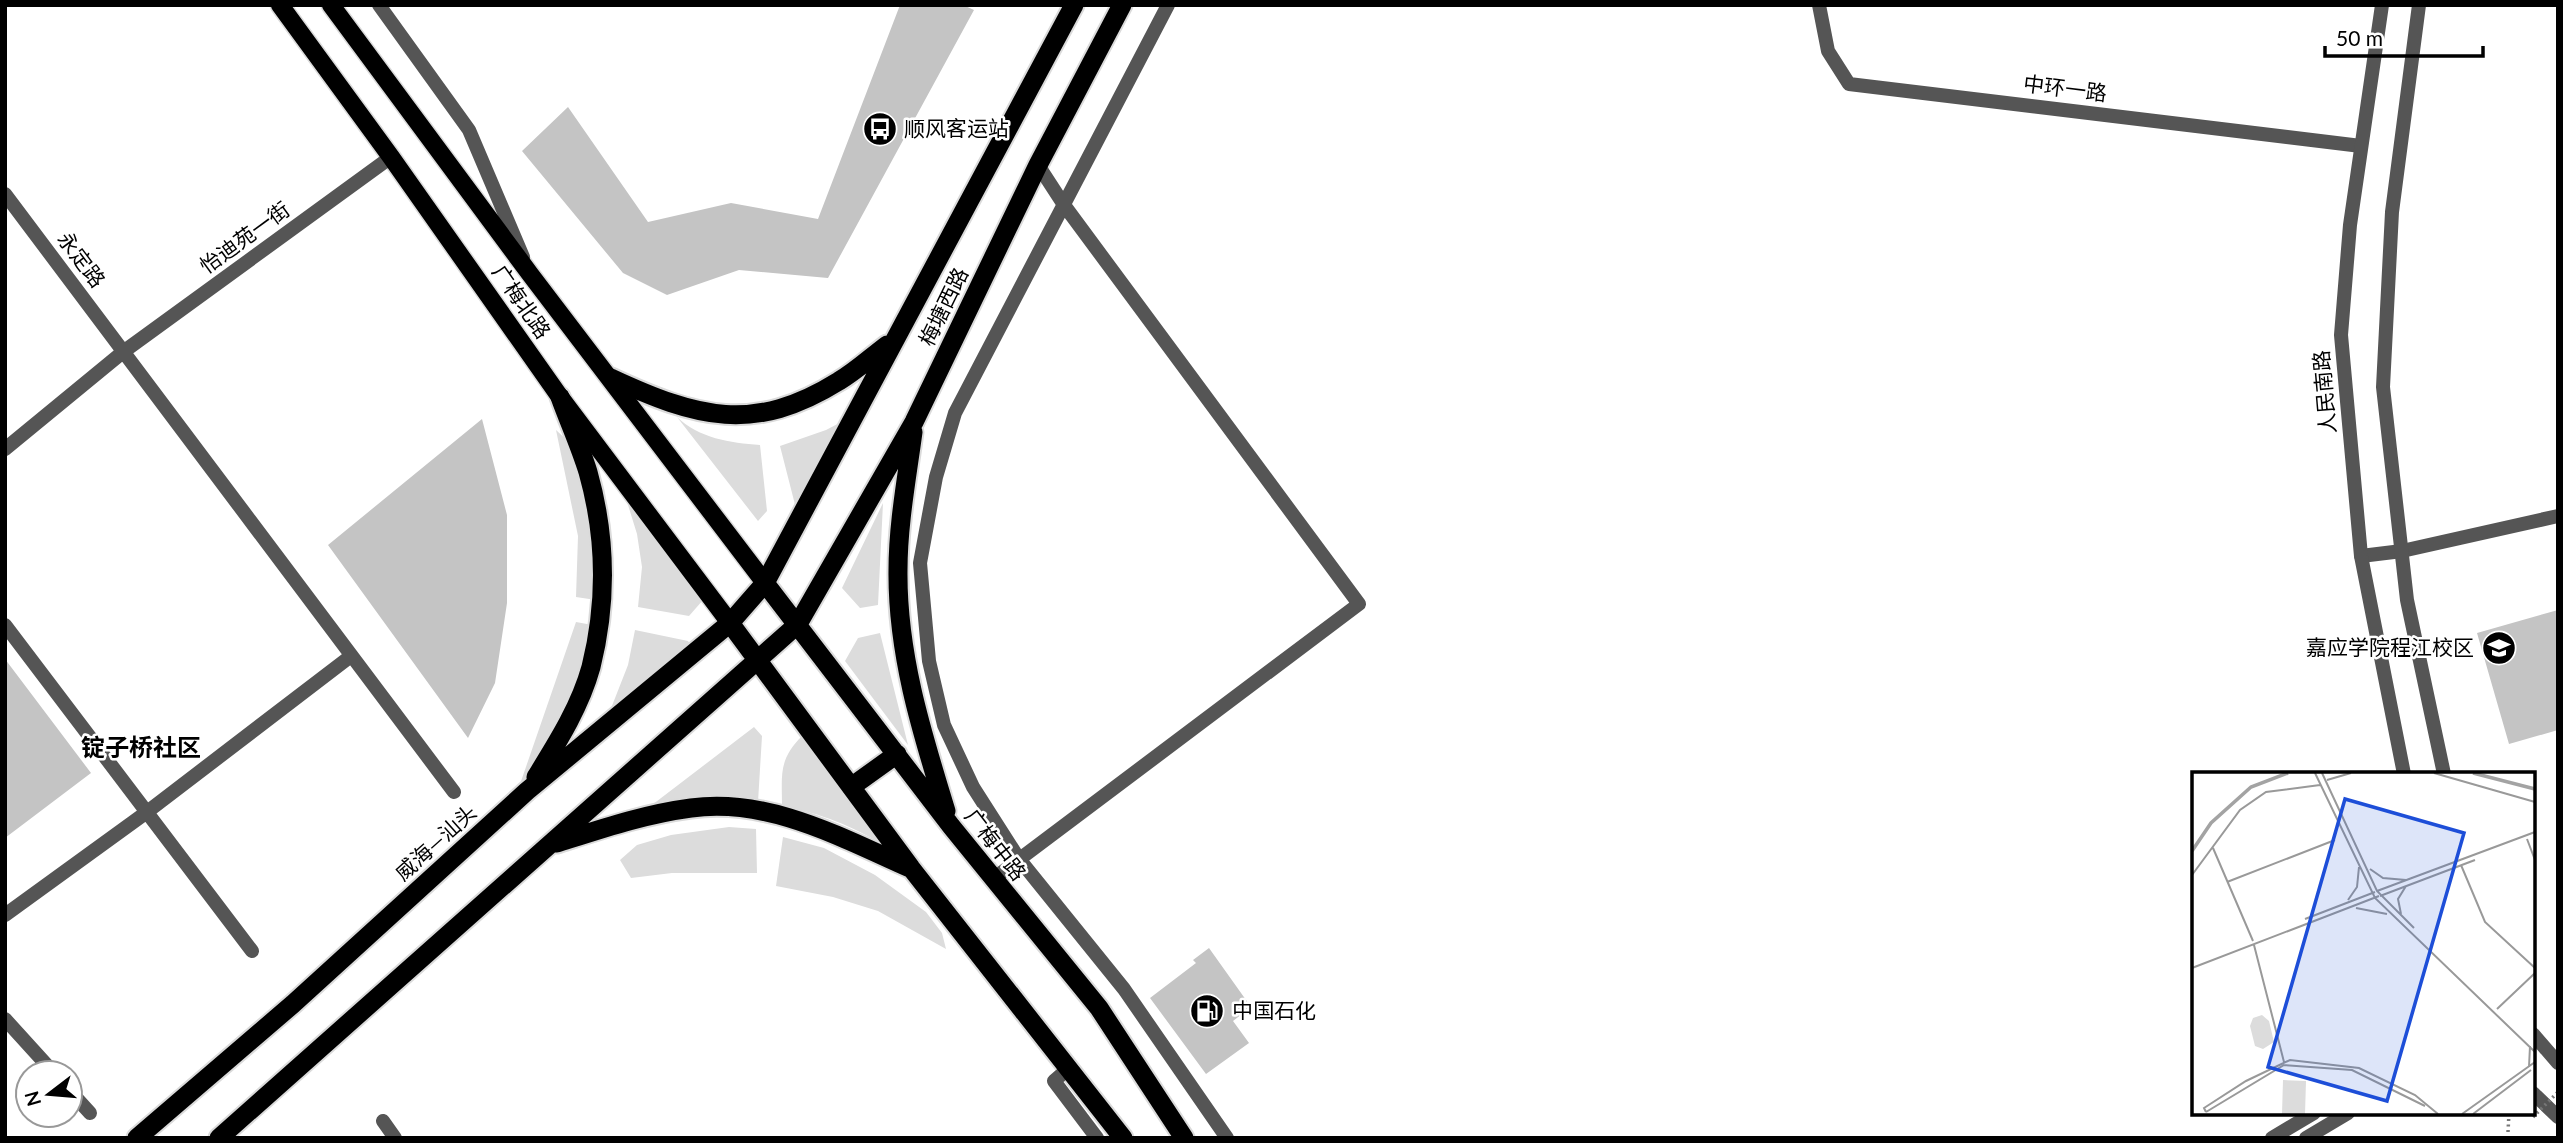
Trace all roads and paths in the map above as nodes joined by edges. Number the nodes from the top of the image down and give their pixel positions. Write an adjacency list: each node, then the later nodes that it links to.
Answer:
1 (280, 5): 11 (main road, 广梅北路)
2 (331, 5): 15 (main road, 广梅北路)
3 (379, 5): 15 (street)
4 (1122, 5): 12 (highway, 梅塘西路)
5 (1168, 5): 14 (street)
6 (1819, 5): 10 (street, 中环一路)
7 (2382, 5): 10 (street, 人民南路)
8 (2419, 5): 23 (street)
9 (1068, 8): 16 (highway, 梅塘西路)
10 (2361, 146): 24 (street, 人民南路)
11 (391, 157): 17 (street, 怡迪苑一街); 19 (main road, 广梅北路)
12 (1038, 165): 14 (street); 20 (highway, 梅塘西路)
13 (5, 194): 17 (street, 永定路)
14 (1064, 205): 40 (street); 40 (street)
15 (530, 274): 18 (main road, 广梅北路)
16 (893, 340): 18 (highway); 25 (highway, 梅塘西路)
17 (123, 352): 21 (street, 怡迪苑一街); 29 (street, 永定路)
18 (611, 378): 25 (main road, 广梅北路)
19 (560, 397): 26 (main road, 广梅北路); 35 (highway)
20 (914, 422): 27 (highway, 梅塘西路); 38 (highway)
21 (5, 449)
22 (2558, 516): 23 (street)
23 (2402, 551): 24 (street); 33 (street)
24 (2361, 555): 32 (street, 人民南路)
25 (765, 583): 26 (highway, 威海—汕头); 27 (highway, 广梅中路)
26 (730, 623): 30 (highway); 35 (highway, 威海—汕头)
27 (798, 624): 30 (highway); 31 (highway, 广梅中路)
28 (5, 625): 37 (street)
29 (351, 656): 36 (street, 永定路); 37 (street)
30 (758, 660): 34 (highway); 39 (highway)
31 (897, 754): 34 (highway); 38 (highway, 广梅中路)
32 (2404, 772)
33 (2444, 772)
34 (851, 786): 41 (highway)
35 (527, 791): 61 (highway, 威海—汕头)
36 (454, 792)
37 (147, 812): 43 (street); 44 (street)
38 (951, 826): 42 (highway, 广梅中路)
39 (551, 844): 41 (highway); 62 (highway)
40 (1019, 859): 42 (street); 67 (street)
41 (911, 868): 49 (highway)
42 (993, 879): 66 (highway, 广梅中路)
43 (5, 915)
44 (252, 951)
45 (5, 1019): 47 (street)
46 (2535, 1036): 48 (street)
47 (41, 1059)
48 (2558, 1063)
49 (1069, 1068): 64 (street); 65 (highway)
50 (2558, 1092): 57 (path, bridge)
51 (2535, 1095): 58 (street)
52 (84, 1106): 53 (street)
53 (90, 1113)
54 (2311, 1115): 68 (street)
55 (2345, 1115): 69 (street)
56 (2509, 1115): 60 (path)
57 (2533, 1117)
58 (2558, 1117)
59 (383, 1121): 63 (street)
60 (2508, 1132)
61 (137, 1138)
62 (219, 1138)
63 (395, 1138)
64 (1097, 1138)
65 (1124, 1138)
66 (1184, 1138)
67 (1227, 1138)
68 (2272, 1138)
69 (2306, 1138)

